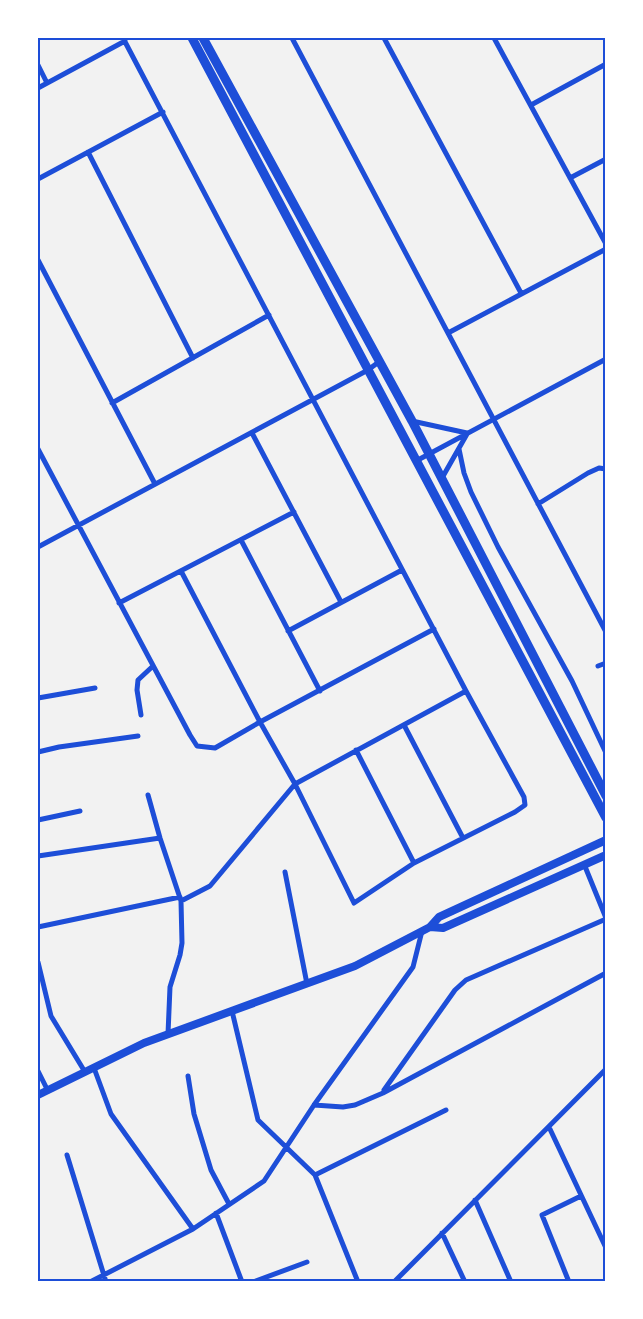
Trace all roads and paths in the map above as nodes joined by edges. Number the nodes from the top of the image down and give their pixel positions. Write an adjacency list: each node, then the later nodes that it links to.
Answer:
1 (192, 38): 26 (main road)
2 (203, 38): 25 (main road)
3 (292, 38): 22 (street)
4 (384, 38): 20 (street)
5 (494, 38): 11 (street)
6 (124, 39): 9 (street); 12 (street)
7 (606, 64): 11 (street)
8 (38, 65): 9 (street)
9 (47, 83): 10 (street)
10 (38, 88)
11 (531, 105): 15 (street)
12 (162, 112): 13 (street); 21 (street)
13 (88, 152): 16 (street); 23 (street)
14 (606, 159): 15 (street)
15 (570, 178): 17 (street)
16 (38, 179)
17 (606, 244)
18 (606, 249): 20 (street)
19 (38, 260): 28 (street)
20 (521, 293): 22 (street)
21 (269, 315): 23 (street); 27 (street)
22 (448, 333): 29 (street)
23 (193, 358): 28 (street)
24 (606, 359): 29 (street)
25 (380, 361): 26 (street); 30 (main road)
26 (368, 370): 27 (street); 36 (main road)
27 (314, 400): 31 (street); 45 (street)
28 (112, 403): 39 (street)
29 (493, 420): 32 (street); 40 (street)
30 (412, 421): 32 (street); 35 (main road)
31 (252, 432): 39 (street); 41 (street)
32 (468, 433): 34 (street); 35 (street)
33 (38, 449): 42 (street)
34 (459, 449): 38 (street); 65 (street)
35 (430, 454): 36 (street); 38 (main road)
36 (416, 461): 70 (main road)
37 (606, 470): 40 (street)
38 (442, 478): 68 (main road)
39 (155, 484): 42 (street)
40 (538, 504): 51 (street)
41 (294, 512): 43 (street); 47 (street)
42 (78, 525): 44 (street); 48 (street)
43 (241, 540): 46 (street); 50 (street)
44 (38, 547)
45 (402, 570): 47 (street); 49 (street)
46 (181, 571): 48 (street); 60 (street)
47 (341, 602): 50 (street)
48 (119, 603): 53 (street)
49 (434, 629): 56 (street); 57 (street)
50 (288, 631): 56 (street)
51 (606, 632)
52 (606, 662): 54 (street)
53 (153, 666): 59 (street); 60 (street)
54 (598, 666)
55 (94, 688): 58 (street)
56 (320, 691): 60 (street)
57 (466, 691): 61 (street); 73 (street)
58 (38, 698)
59 (141, 715)
60 (260, 722): 66 (street)
61 (404, 725): 63 (street); 73 (street)
62 (138, 736): 64 (street)
63 (356, 750): 66 (street); 77 (street)
64 (38, 752)
65 (606, 753)
66 (295, 784): 77 (street); 80 (street)
67 (148, 795): 72 (street)
68 (606, 796)
69 (80, 810): 71 (street)
70 (606, 818)
71 (38, 820)
72 (160, 838): 76 (street); 80 (street)
73 (463, 838): 77 (street)
74 (606, 840): 83 (street)
75 (606, 855): 78 (street)
76 (38, 856)
77 (414, 863)
78 (584, 864): 81 (street); 83 (street)
79 (285, 872): 87 (street)
80 (180, 899): 82 (street); 89 (street)
81 (606, 918): 96 (street)
82 (38, 927)
83 (430, 927): 84 (street)
84 (422, 931): 87 (street); 98 (street)
85 (38, 962): 93 (street)
86 (606, 973): 96 (street)
87 (307, 984): 88 (street)
88 (232, 1011): 89 (street); 101 (street)
89 (168, 1034): 90 (street)
90 (94, 1068): 93 (street); 108 (street)
91 (606, 1069): 100 (street)
92 (38, 1071): 95 (street)
93 (85, 1072): 95 (street)
94 (188, 1076): 106 (street)
95 (48, 1091): 97 (street)
96 (383, 1092): 98 (street)
97 (38, 1095)
98 (314, 1105): 101 (street)
99 (446, 1110): 103 (street)
100 (549, 1128): 104 (street); 105 (street)
101 (287, 1147): 103 (street); 106 (street)
102 (67, 1155): 112 (street)
103 (314, 1175): 117 (street)
104 (581, 1196): 110 (street); 121 (street)
105 (475, 1200): 109 (street); 120 (street)
106 (229, 1204): 107 (street)
107 (216, 1213): 108 (street); 115 (street)
108 (193, 1229): 112 (street)
109 (442, 1233): 118 (street); 119 (street)
110 (606, 1248)
111 (307, 1262): 116 (street)
112 (103, 1275): 113 (street); 114 (street)
113 (90, 1282)
114 (106, 1282)
115 (242, 1282)
116 (254, 1282)
117 (358, 1282)
118 (394, 1282)
119 (465, 1282)
120 (511, 1282)
121 (569, 1282)

